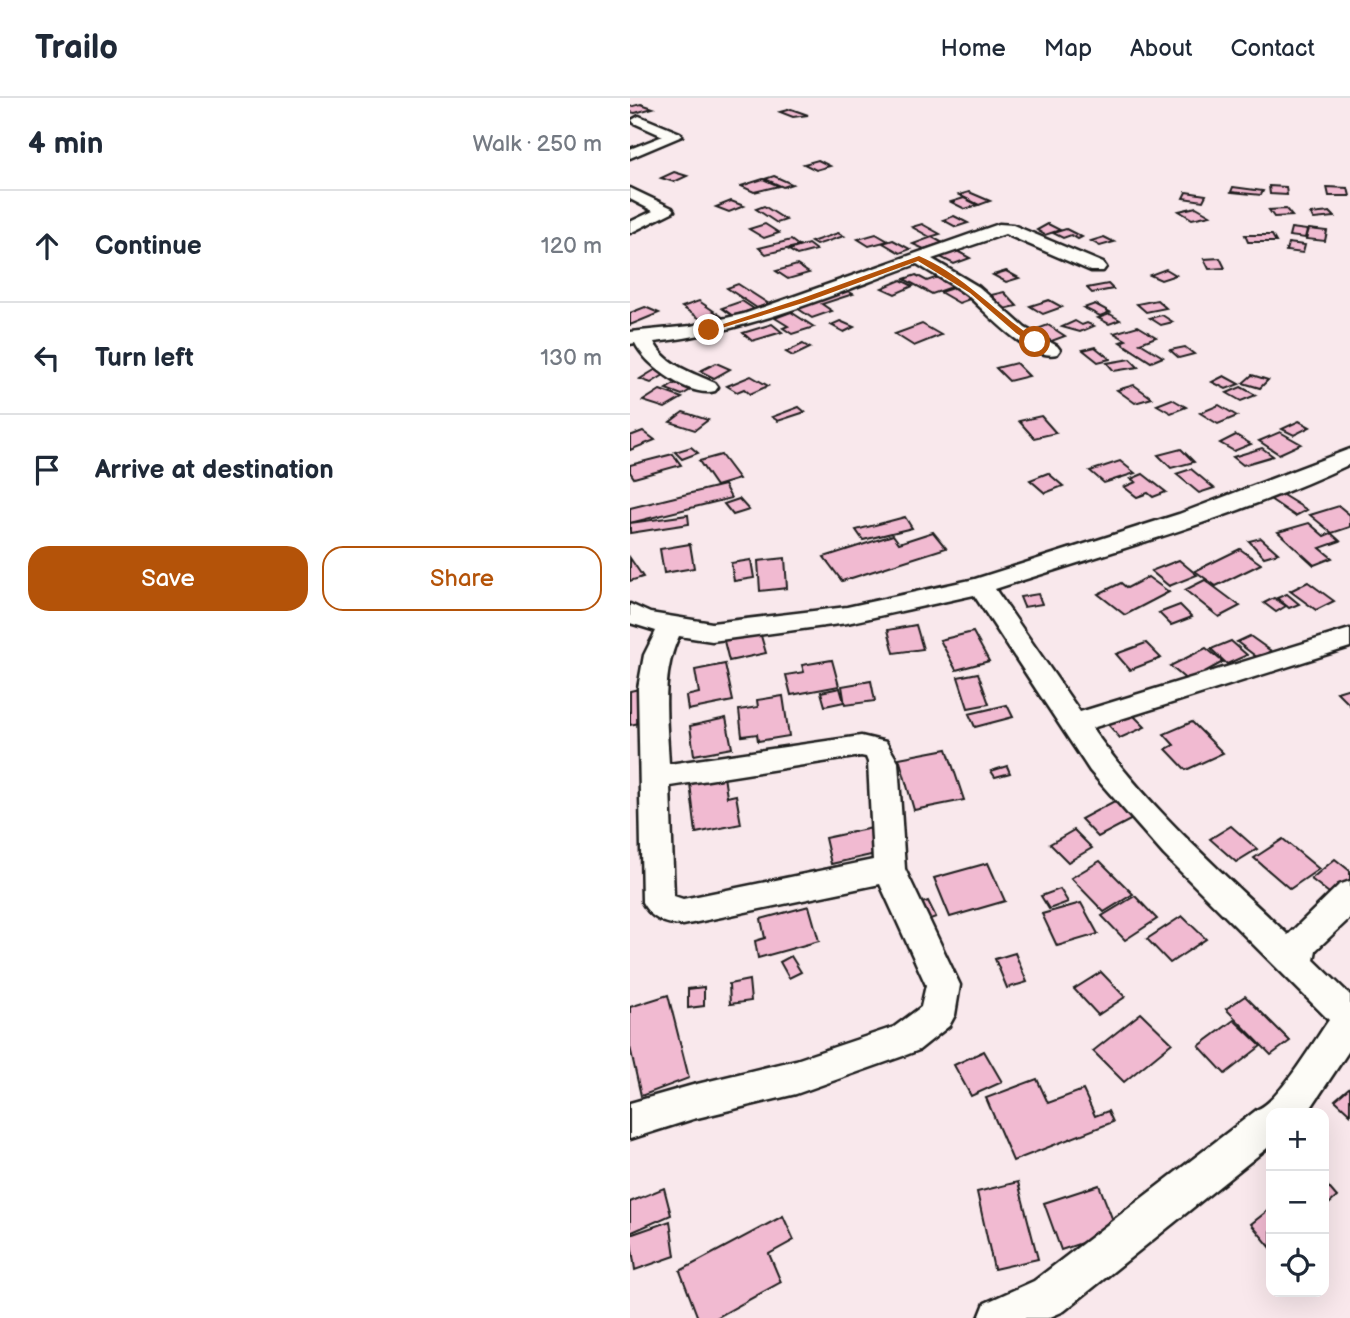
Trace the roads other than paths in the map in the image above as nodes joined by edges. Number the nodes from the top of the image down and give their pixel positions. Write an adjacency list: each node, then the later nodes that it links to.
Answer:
1 (639, 120): 2 (street)
2 (630, 154)
3 (630, 193): 4 (street)
4 (630, 228)
5 (919, 258): 6 (street); 7 (street); 8 (street)
6 (1097, 267)
7 (636, 338): 9 (street)
8 (1050, 350)
9 (708, 387)
10 (1350, 456): 11 (street)
11 (980, 586): 12 (street); 14 (street)
12 (643, 620): 15 (street)
13 (1350, 638): 14 (street)
14 (1073, 724): 18 (street)
15 (656, 777): 16 (street); 16 (street)
16 (889, 870): 21 (street)
17 (1350, 894): 18 (street)
18 (1296, 964): 19 (street)
19 (1350, 1018): 20 (street)
20 (1286, 1108)
21 (630, 1121)
22 (1266, 1126): 23 (street)
23 (1000, 1318)

